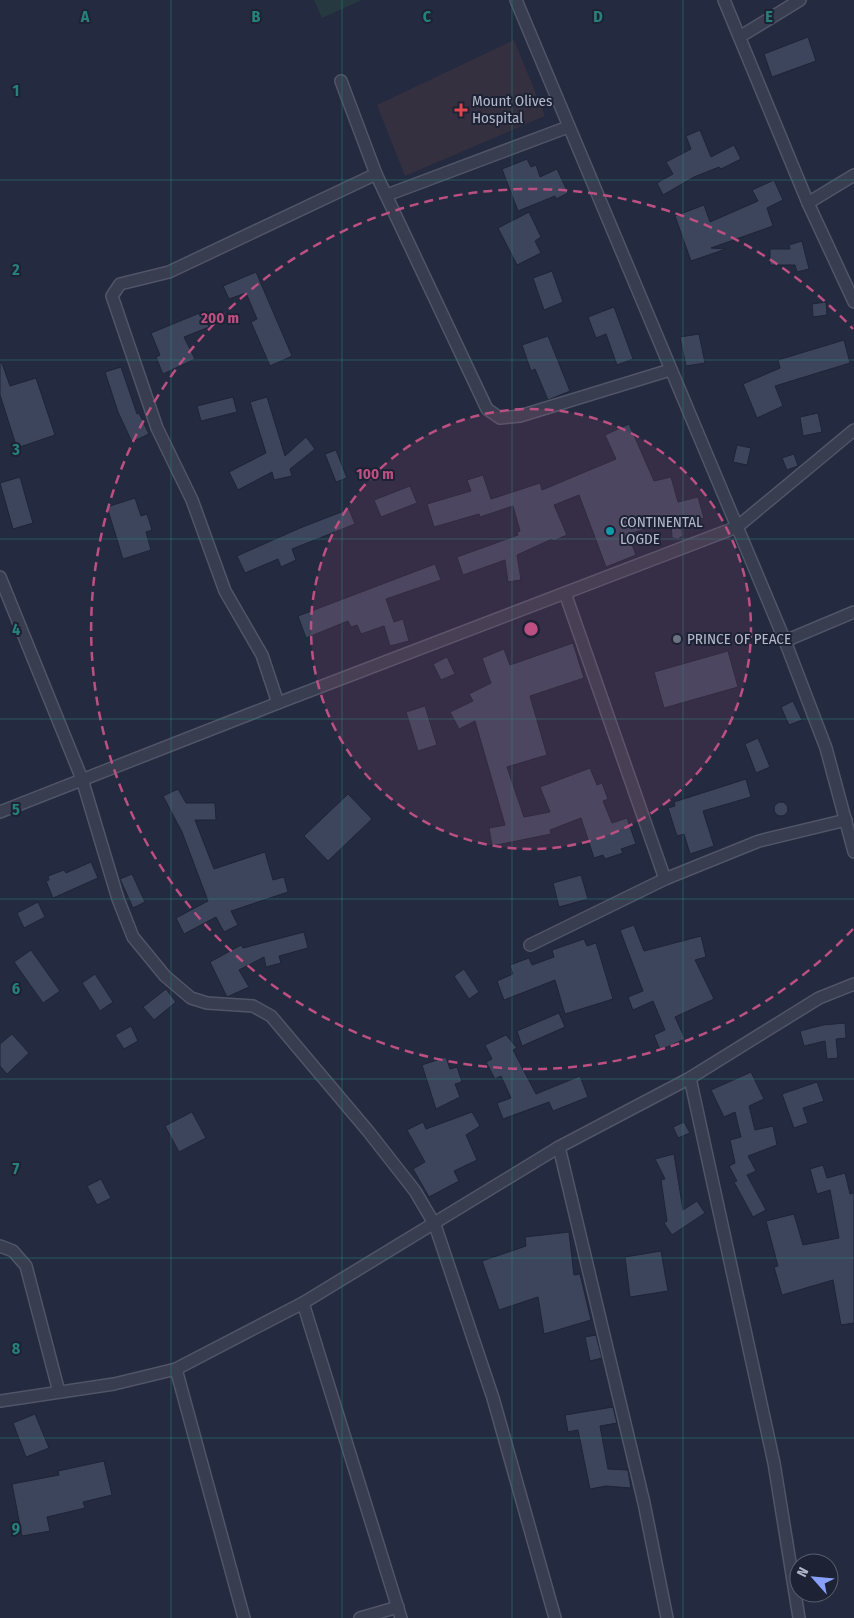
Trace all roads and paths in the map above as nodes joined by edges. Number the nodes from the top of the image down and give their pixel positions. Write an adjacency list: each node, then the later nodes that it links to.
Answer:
1 (516, 0): 6 (street)
2 (724, 0): 4 (street)
3 (800, 0): 4 (street)
4 (741, 36): 10 (street)
5 (340, 81): 7 (street)
6 (568, 127): 9 (street); 12 (street)
7 (376, 174): 9 (street); 19 (street)
8 (854, 175): 10 (street)
9 (387, 195): 12 (street)
10 (808, 203): 11 (street)
11 (854, 302)
12 (670, 370): 14 (street)
13 (854, 430): 14 (street)
14 (737, 527): 16 (street); 18 (street)
15 (0, 577): 20 (street)
16 (565, 593): 19 (street); 24 (street)
17 (854, 612): 18 (street)
18 (785, 641): 22 (street)
19 (278, 703): 20 (street)
20 (82, 779): 21 (street); 29 (street)
21 (0, 812)
22 (846, 820): 23 (street); 24 (street)
23 (854, 852)
24 (665, 879): 25 (street)
25 (530, 945)
26 (854, 984): 27 (street)
27 (690, 1078): 28 (street); 40 (street)
28 (559, 1147): 29 (street); 39 (street)
29 (435, 1224): 31 (street); 38 (street)
30 (0, 1246): 33 (street)
31 (304, 1303): 32 (street); 35 (street)
32 (176, 1369): 33 (street); 36 (street)
33 (59, 1392): 34 (street)
34 (0, 1401)
35 (400, 1612): 37 (street)
36 (244, 1618)
37 (360, 1618)
38 (555, 1618)
39 (667, 1618)
40 (799, 1618)

